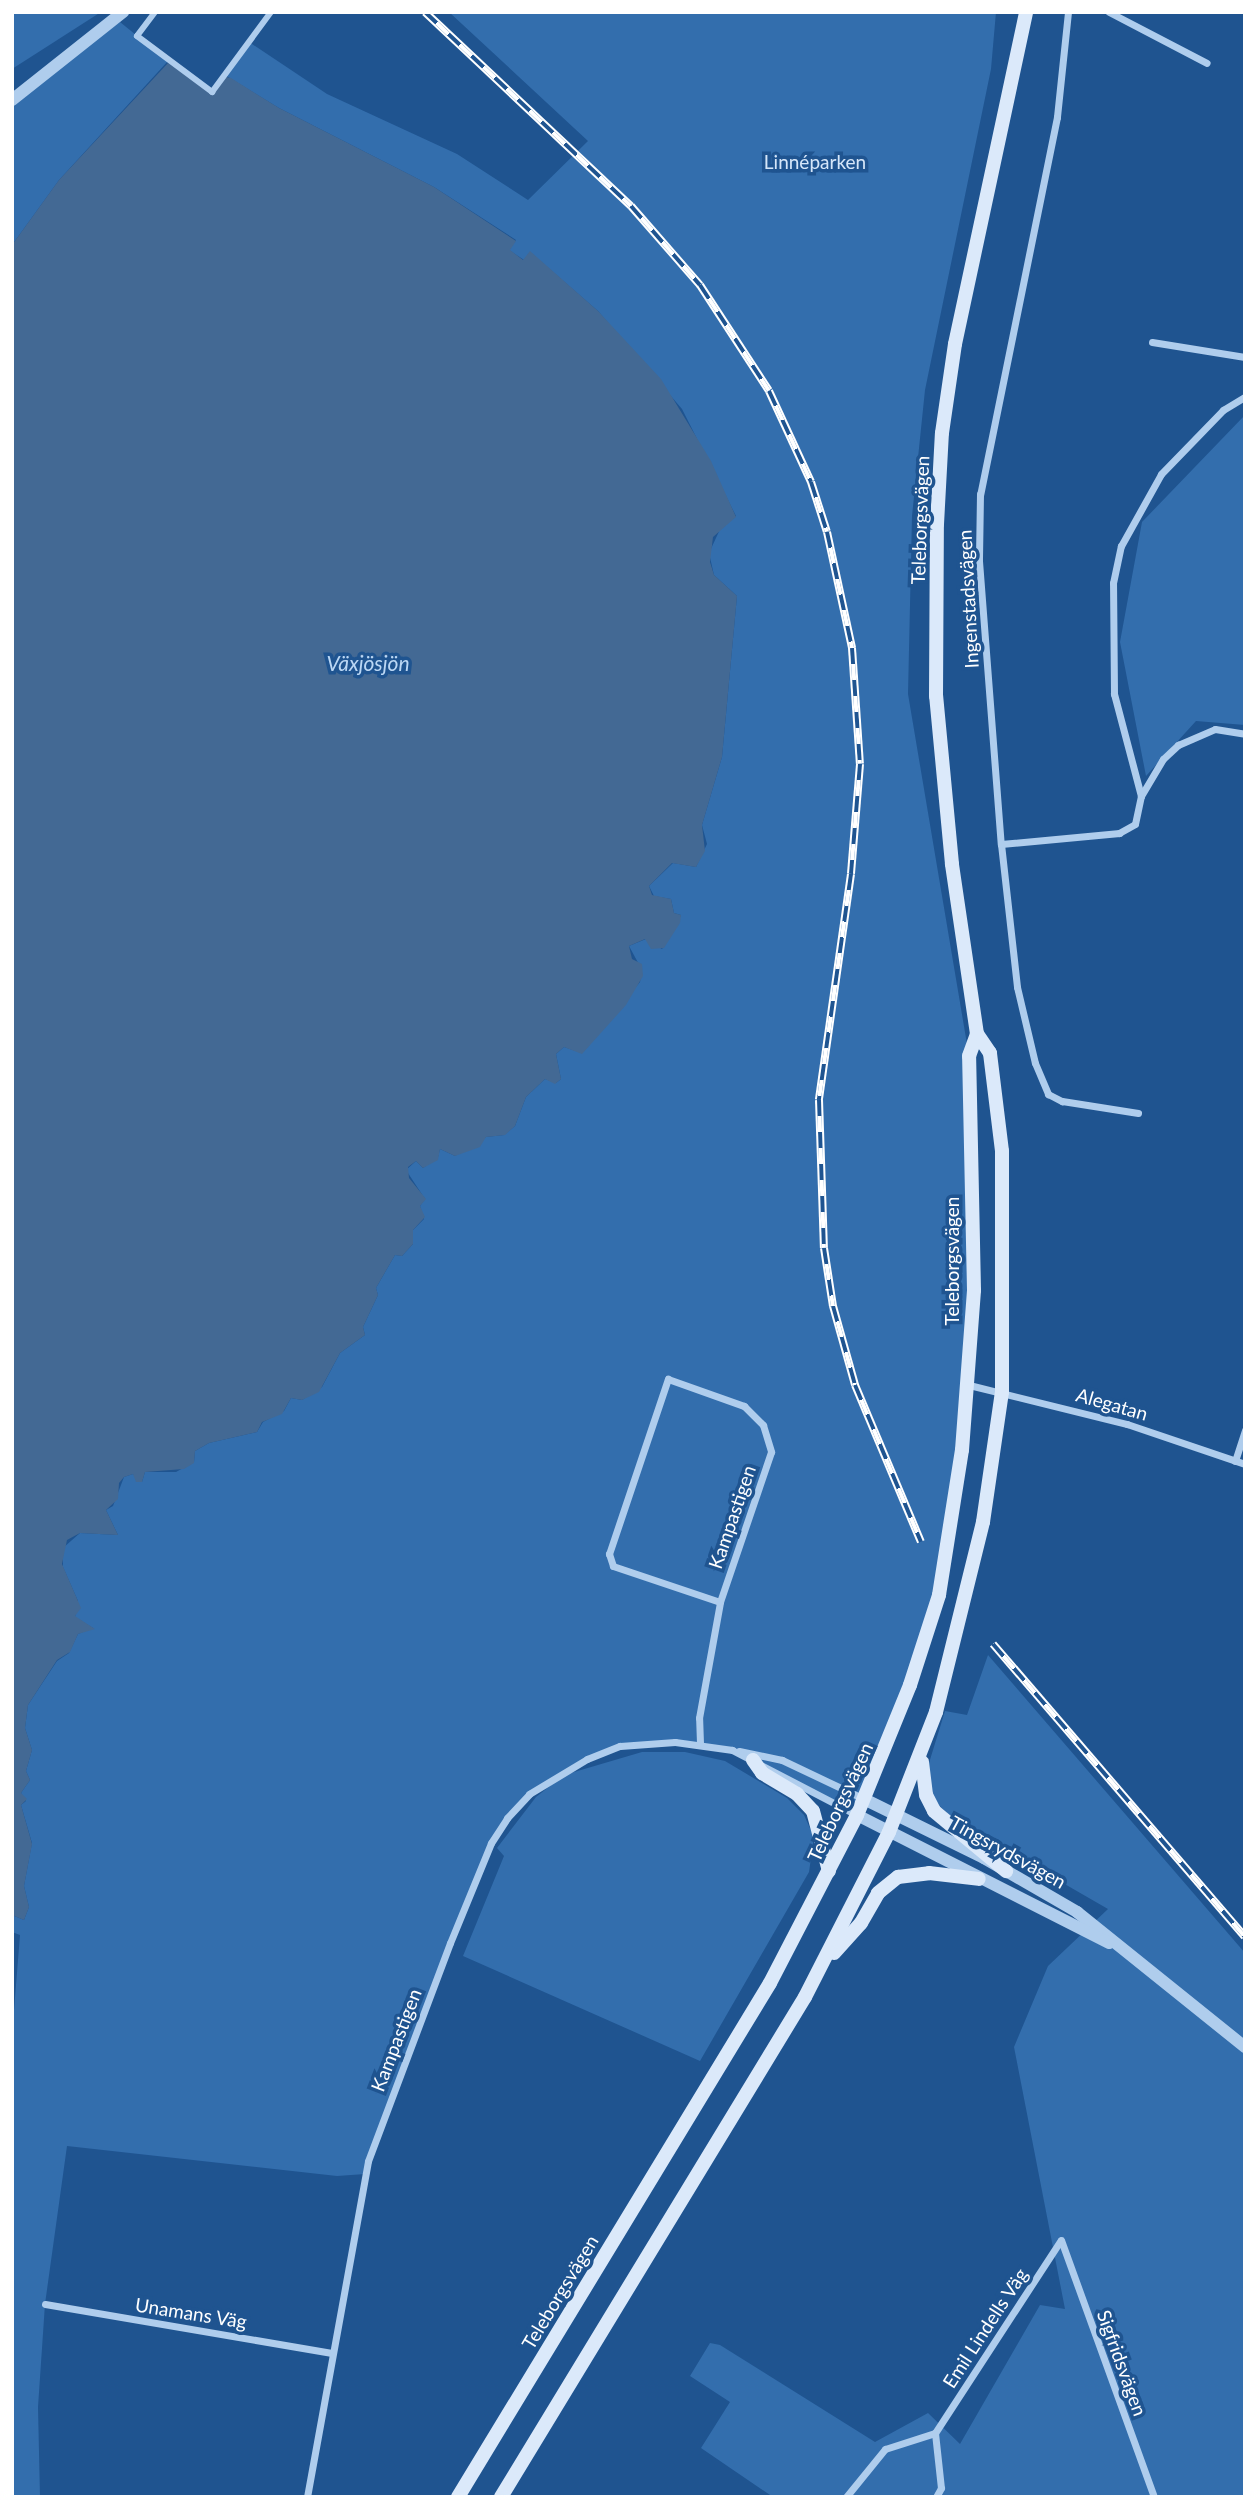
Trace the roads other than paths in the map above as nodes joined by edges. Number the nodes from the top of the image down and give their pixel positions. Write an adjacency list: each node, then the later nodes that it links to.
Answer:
1 (123, 12): 8 (street)
2 (155, 12): 3 (street)
3 (271, 12)
4 (1026, 12): 15 (main road, Teleborgsvägen)
5 (1068, 12): 14 (street, Ingenstadsvägen)
6 (1109, 12): 7 (street)
7 (1207, 63)
8 (12, 100)
9 (1152, 342): 10 (street)
10 (1245, 357)
11 (1245, 397): 13 (street)
12 (1245, 734): 13 (street)
13 (1141, 796): 14 (street)
14 (1001, 844): 16 (street, Ingenstadsvägen)
15 (977, 1034): 17 (main road, Teleborgsvägen); 18 (main road, Teleborgsvägen)
16 (1139, 1113)
17 (969, 1385): 18 (street, Alegatan); 27 (main road, Teleborgsvägen)
18 (1002, 1392): 20 (street, Alegatan); 25 (main road, Teleborgsvägen)
19 (1245, 1430): 20 (street)
20 (1235, 1461): 21 (street, Alegatan)
21 (1245, 1464)
22 (720, 1602): 22 (street, Kampastigen); 23 (street, Kampastigen)
23 (700, 1743): 24 (street, Kampastigen); 39 (street, Kampastigen)
24 (732, 1750): 26 (street, Kampastigen); 27 (street, Kampastigen)
25 (921, 1753): 29 (main road, Teleborgsvägen); 32 (main road)
26 (753, 1760): 28 (street, Kampastigen); 31 (main road)
27 (864, 1799): 28 (main road, Teleborgsvägen); 29 (street, Tingsrydsvägen)
28 (857, 1815): 30 (street, Tingsrydsvägen); 31 (main road, Teleborgsvägen)
29 (897, 1815): 30 (main road, Teleborgsvägen); 32 (street, Tingsrydsvägen)
30 (889, 1832): 33 (street, Tingsrydsvägen); 35 (main road, Teleborgsvägen)
31 (829, 1871): 43 (main road, Teleborgsvägen)
32 (1006, 1871): 34 (street, Tingsrydsvägen)
33 (979, 1879): 34 (street, Tingsrydsvägen); 35 (main road)
34 (1126, 1950): 36 (street, Tingsrydsvägen)
35 (822, 1967): 44 (main road, Teleborgsvägen)
36 (1245, 2047)
37 (1061, 2240): 40 (street, Emil Lindells Väg); 46 (street, Sigfridsvägen)
38 (45, 2304): 39 (street, Unamans Väg)
39 (332, 2353): 42 (street, Kampastigen)
40 (935, 2433): 41 (street); 45 (street)
41 (850, 2495)
42 (307, 2497)
43 (458, 2497)
44 (502, 2497)
45 (936, 2497)
46 (1154, 2497)

